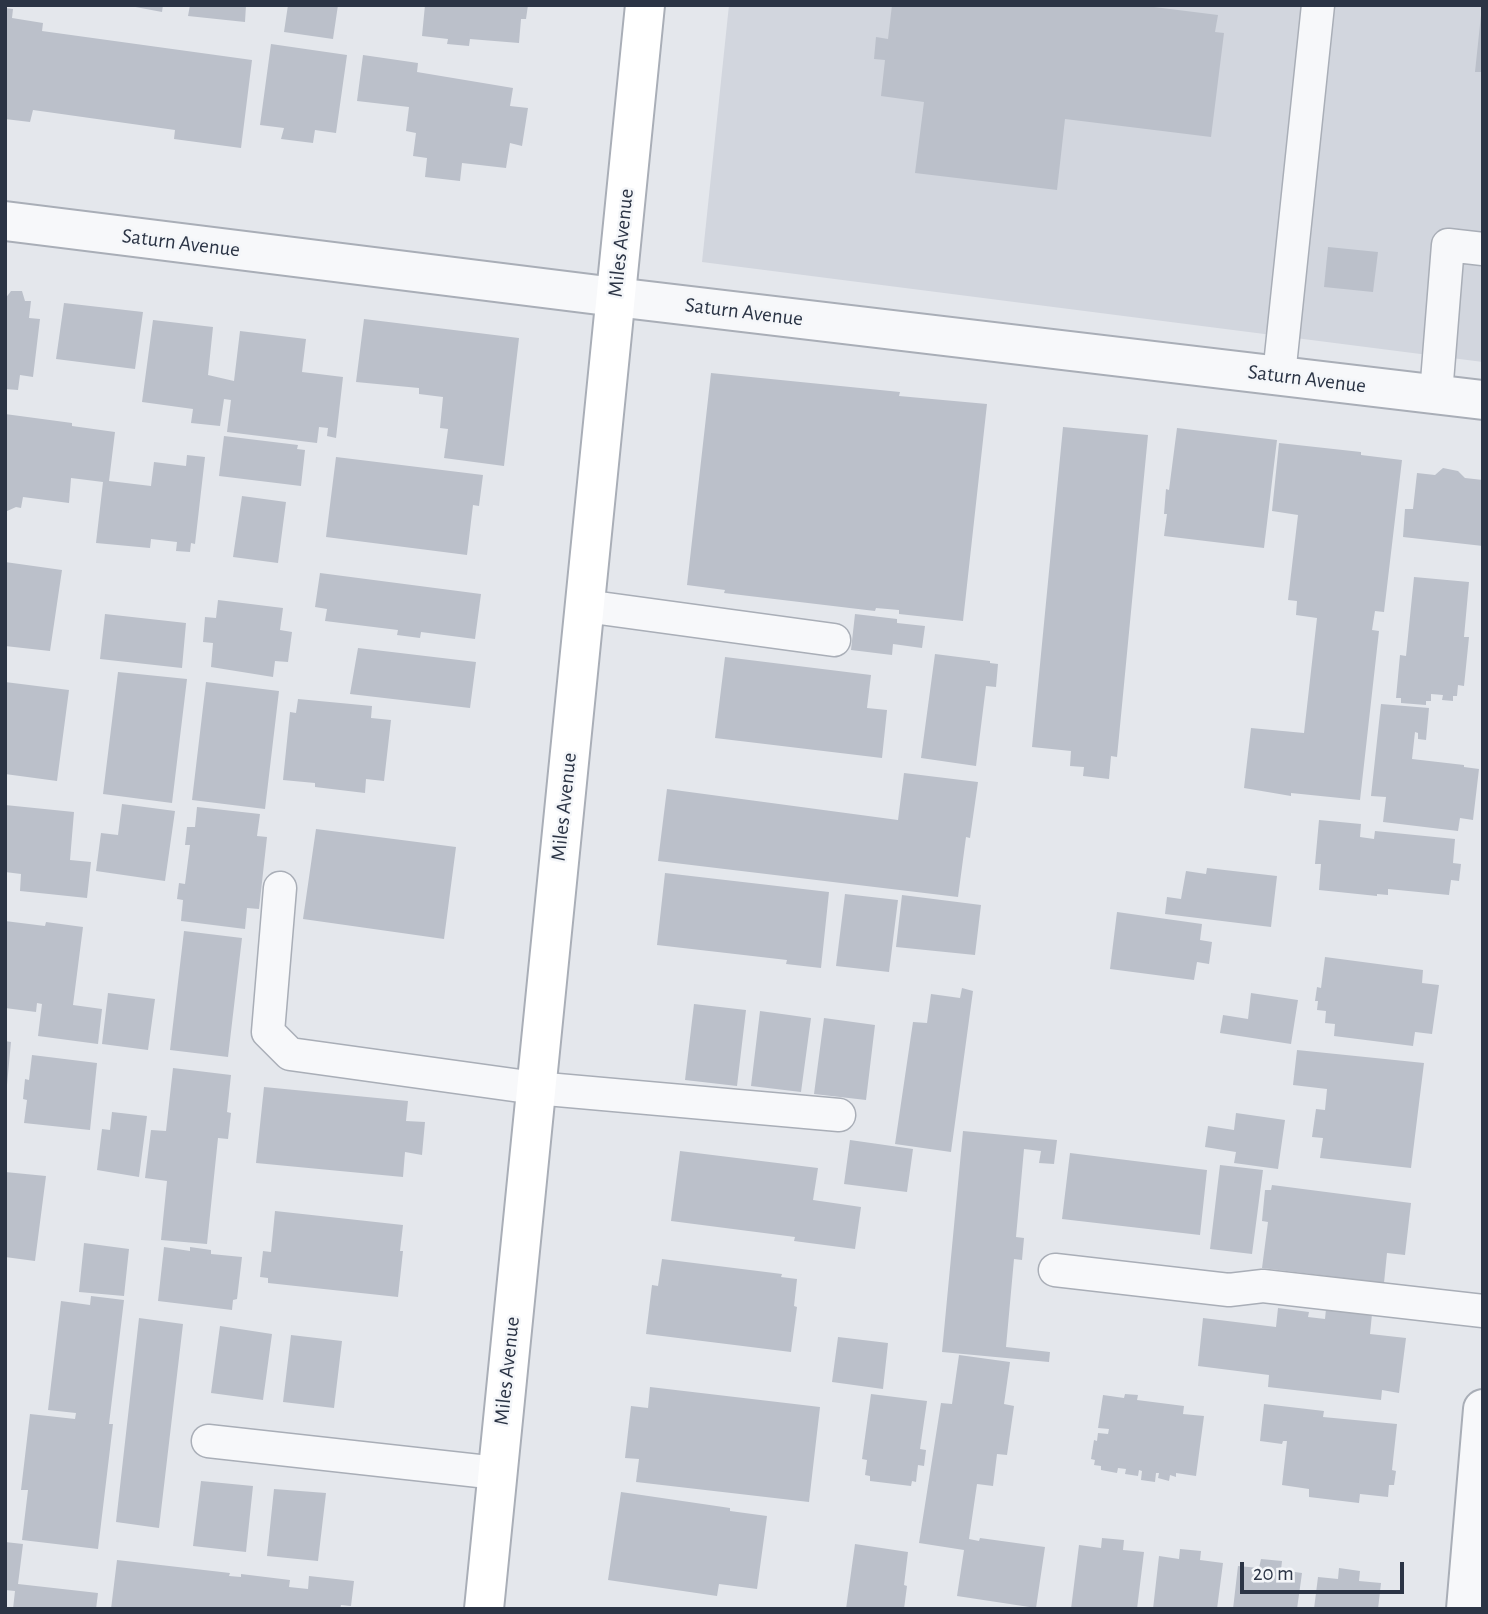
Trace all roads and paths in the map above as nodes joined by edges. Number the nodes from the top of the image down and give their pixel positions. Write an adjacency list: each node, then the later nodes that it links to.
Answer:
1 (645, 5): 5 (main road, Miles Avenue)
2 (1318, 5): 6 (lane)
3 (5, 221): 5 (street, Saturn Avenue)
4 (1483, 249): 7 (lane)
5 (615, 297): 6 (street, Saturn Avenue); 9 (main road, Miles Avenue)
6 (1279, 375): 7 (street, Saturn Avenue)
7 (1436, 394): 8 (street, Saturn Avenue)
8 (1483, 400)
9 (585, 606): 10 (lane); 12 (main road, Miles Avenue)
10 (834, 640)
11 (280, 888): 12 (lane)
12 (536, 1088): 13 (lane); 18 (main road, Miles Avenue)
13 (839, 1115)
14 (1055, 1270): 15 (lane)
15 (1483, 1311)
16 (1483, 1409): 20 (street)
17 (208, 1441): 18 (lane)
18 (496, 1473): 19 (main road, Miles Avenue)
19 (484, 1609)
20 (1466, 1609)

